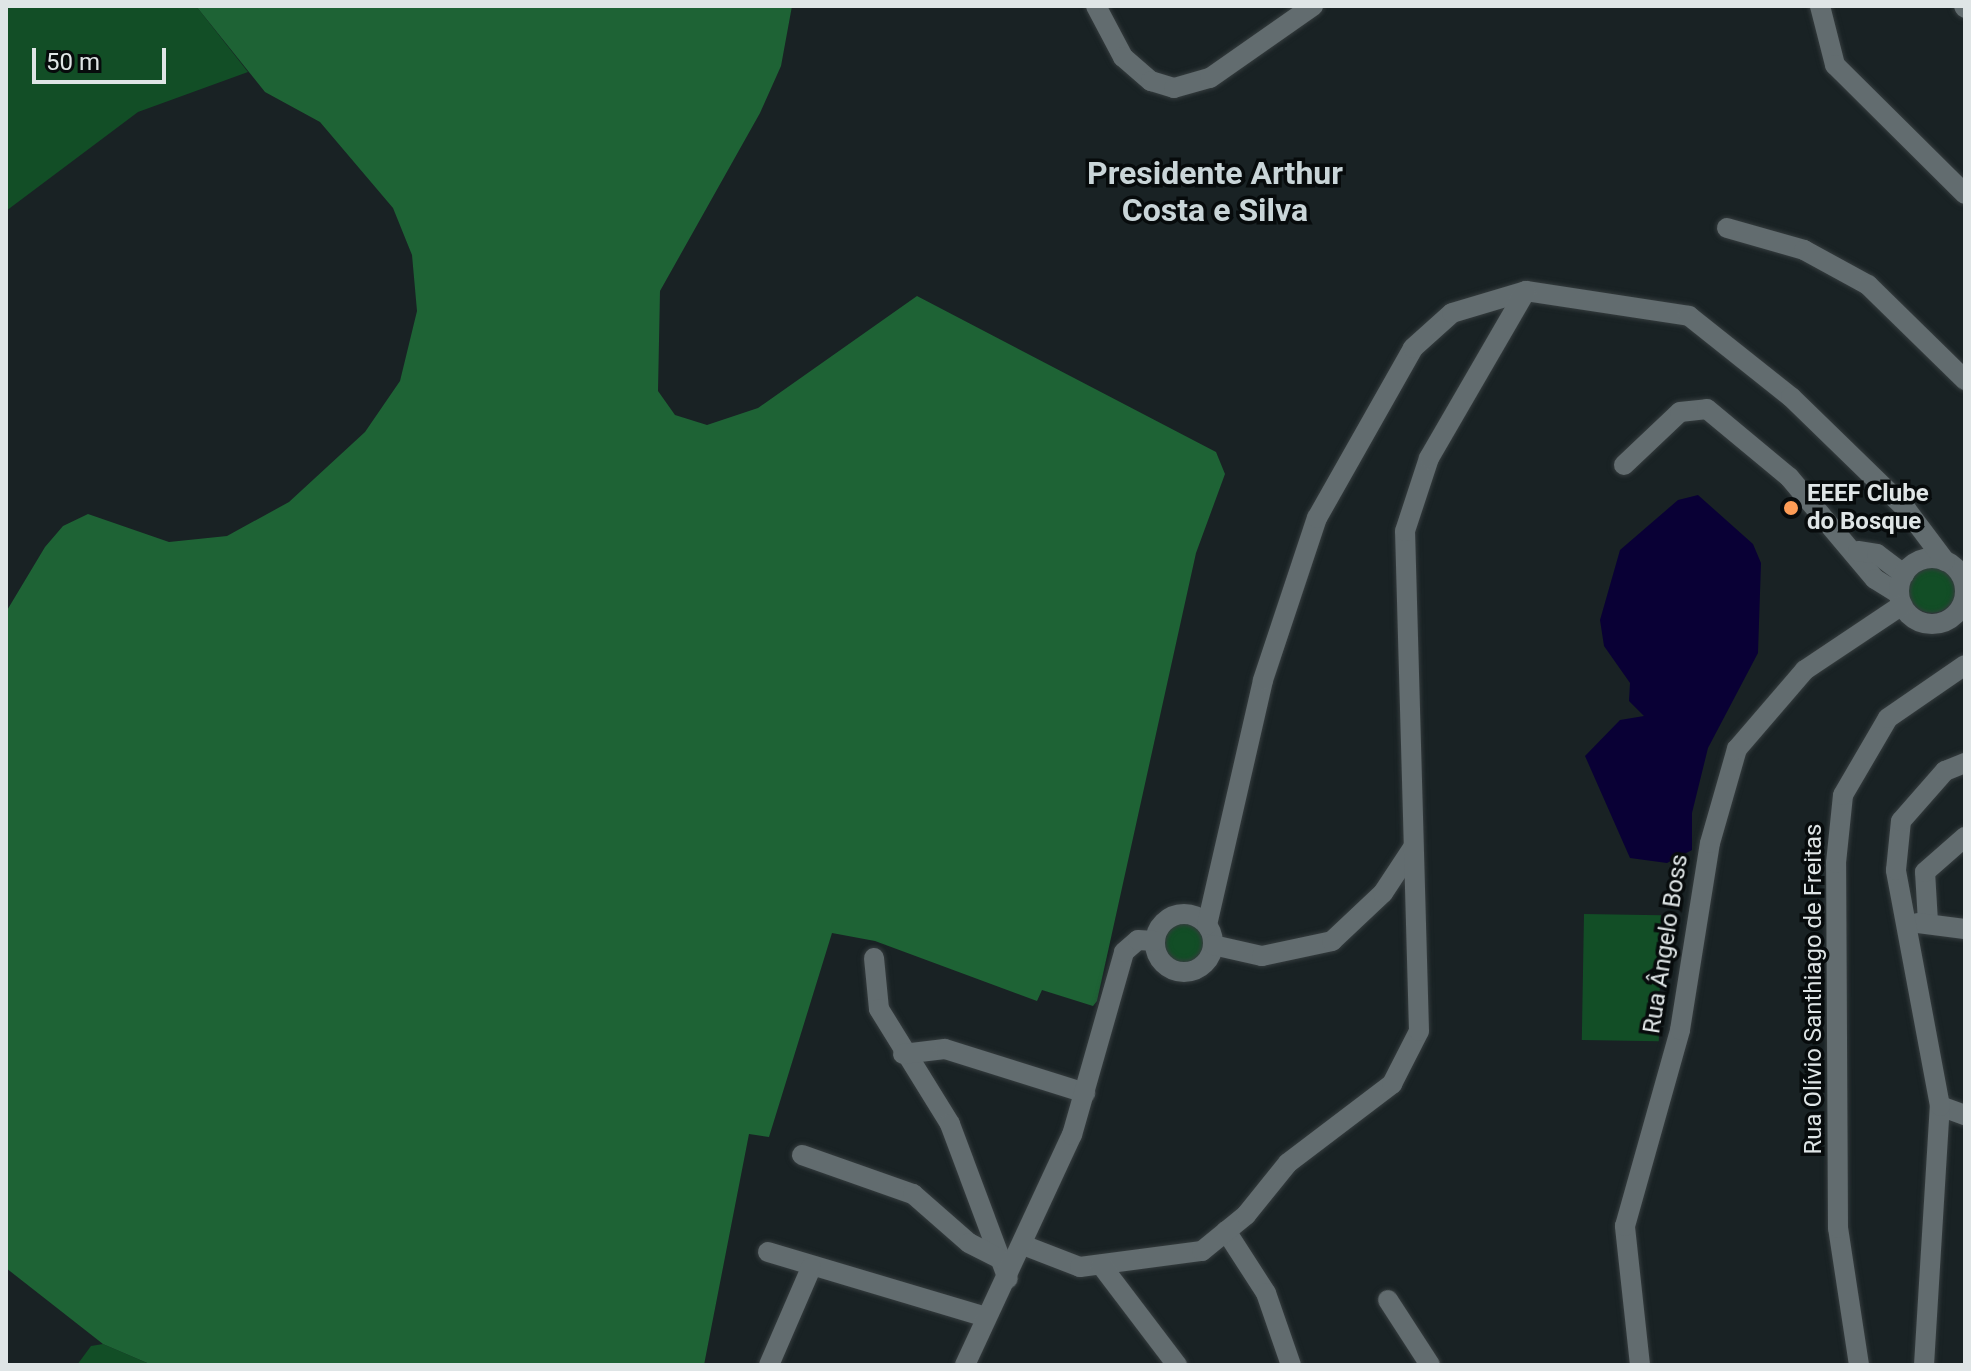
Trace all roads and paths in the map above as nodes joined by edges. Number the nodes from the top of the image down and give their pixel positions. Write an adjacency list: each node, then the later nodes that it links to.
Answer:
1 (1096, 6): 2 (street)
2 (1313, 6)
3 (1820, 6): 4 (street)
4 (1965, 194)
5 (1727, 228): 7 (street)
6 (1526, 291): 9 (street); 15 (street); 18 (street)
7 (1965, 380)
8 (1624, 465): 10 (street)
9 (1945, 561): 10 (street); 11 (street)
10 (1902, 591): 11 (street); 40 (street, Rua Ângelo Boss)
11 (1960, 615)
12 (1965, 665): 41 (street, Rua Olívio Santhiago de Freitas)
13 (1965, 763): 16 (street)
14 (1965, 837): 16 (street)
15 (1412, 849): 18 (street); 26 (street)
16 (1918, 923): 17 (street); 23 (street)
17 (1965, 929)
18 (1210, 935): 19 (street); 19 (street)
19 (1155, 941): 22 (street)
20 (874, 958): 21 (street)
21 (903, 1054): 22 (street); 29 (street)
22 (1085, 1093): 27 (street)
23 (1940, 1106): 24 (street); 42 (street)
24 (1965, 1115)
25 (802, 1155): 29 (street)
26 (1226, 1231): 30 (street); 38 (street)
27 (1023, 1245): 30 (street); 32 (street)
28 (768, 1252): 31 (street)
29 (1000, 1259): 32 (street)
30 (1101, 1265): 37 (street)
31 (811, 1268): 34 (street); 35 (street)
32 (1008, 1279): 34 (street)
33 (1388, 1300): 39 (street)
34 (986, 1317): 36 (street)
35 (769, 1365)
36 (965, 1365)
37 (1177, 1365)
38 (1291, 1365)
39 (1430, 1365)
40 (1640, 1365)
41 (1859, 1365)
42 (1924, 1365)

